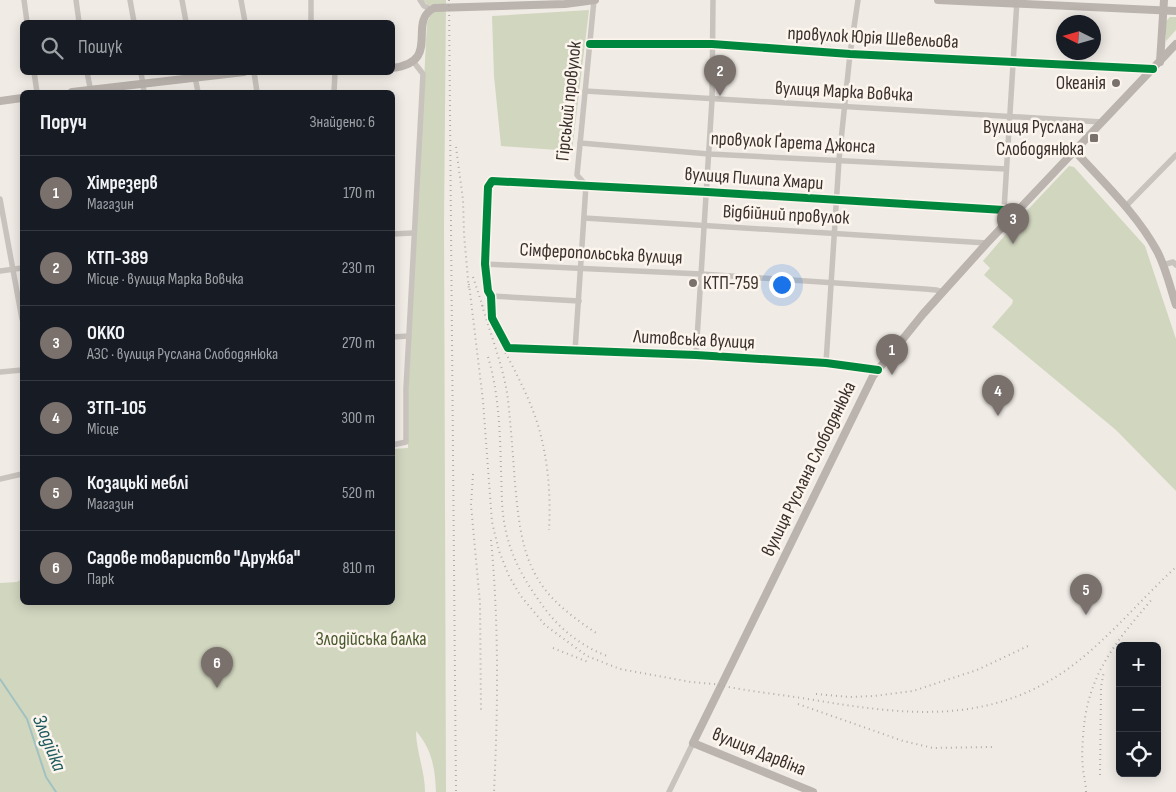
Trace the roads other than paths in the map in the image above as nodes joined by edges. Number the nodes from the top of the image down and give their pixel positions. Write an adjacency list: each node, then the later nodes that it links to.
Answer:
1 (24, 0): 18 (street)
2 (76, 0): 19 (street)
3 (130, 0): 20 (street)
4 (182, 0): 21 (street)
5 (241, 0): 22 (street)
6 (310, 0): 23 (street)
7 (420, 0): 15 (street)
8 (595, 0): 14 (street); 24 (street, Гірський провулок)
9 (713, 0): 25 (street)
10 (858, 0): 27 (street)
11 (938, 0): 13 (street)
12 (1164, 0): 16 (street)
13 (1016, 2): 16 (street); 28 (street)
14 (493, 3): 15 (street)
15 (431, 9): 30 (street)
16 (1164, 10): 17 (street); 29 (street)
17 (1176, 10)
18 (27, 20)
19 (79, 20)
20 (134, 20)
21 (186, 20)
22 (245, 20)
23 (311, 20)
24 (590, 44): 25 (street, провулок Юрія Шевельова); 47 (street, Гірський провулок)
25 (712, 44): 27 (street, провулок Юрія Шевельова); 49 (street)
26 (1176, 44): 29 (street, вулиця Руслана Слободянюка)
27 (850, 54): 28 (street, провулок Юрія Шевельова); 51 (street)
28 (1013, 62): 32 (street, провулок Юрія Шевельова); 52 (street)
29 (1160, 62): 32 (street, вулиця Руслана Слободянюка)
30 (410, 63): 31 (street); 69 (street)
31 (395, 67)
32 (1154, 69): 53 (street, вулиця Руслана Слободянюка)
33 (34, 75): 40 (street)
34 (87, 75): 41 (street)
35 (141, 75): 39 (street)
36 (194, 75): 39 (street); 44 (street)
37 (255, 75): 45 (street)
38 (335, 75): 46 (street)
39 (142, 84): 42 (street); 43 (street)
40 (37, 90)
41 (90, 90)
42 (97, 90)
43 (144, 90)
44 (198, 90)
45 (258, 90)
46 (334, 90)
47 (585, 91): 49 (street, вулиця Марка Вовчка); 54 (street, Гірський провулок)
48 (20, 98): 50 (street)
49 (712, 100): 51 (street, вулиця Марка Вовчка); 56 (street)
50 (0, 101)
51 (845, 107): 52 (street, вулиця Марка Вовчка); 58 (street)
52 (1010, 116): 53 (street, вулиця Марка Вовчка); 59 (street)
53 (1102, 122): 55 (street, вулиця Руслана Слободянюка)
54 (580, 143): 56 (street, провулок Ґарета Джонса); 60 (street, Гірський провулок)
55 (1074, 150): 64 (street); 66 (street, вулиця Руслана Слободянюка)
56 (710, 154): 58 (street, провулок Ґарета Джонса); 61 (street)
57 (1176, 155): 64 (street)
58 (839, 160): 59 (street, провулок Ґарета Джонса); 63 (street)
59 (1006, 169): 65 (street)
60 (586, 185): 61 (street, вулиця Пилипа Хмари); 67 (street, Гірський провулок); 74 (street, вулиця Пилипа Хмари)
61 (707, 192): 63 (street, вулиця Пилипа Хмари); 68 (street)
62 (0, 199): 78 (street)
63 (836, 200): 65 (street, вулиця Пилипа Хмари); 70 (street)
64 (1125, 208): 75 (street)
65 (1004, 210): 66 (street)
66 (1013, 216): 72 (street, вулиця Руслана Слободянюка)
67 (584, 218): 68 (street, Відбійний провулок); 77 (street, Гірський провулок)
68 (705, 226): 70 (street, Відбійний провулок); 80 (street)
69 (413, 233): 71 (street); 87 (street)
70 (834, 233): 72 (street, Відбійний провулок); 81 (street)
71 (395, 234)
72 (987, 243): 82 (street, вулиця Руслана Слободянюка)
73 (1175, 262): 75 (street)
74 (485, 264): 77 (street, Сімферопольська вулиця); 83 (street)
75 (1163, 265): 85 (street)
76 (20, 268): 78 (street)
77 (581, 268): 80 (street, Сімферопольська вулиця); 84 (street, Гірський провулок)
78 (13, 269): 79 (street); 86 (street)
79 (0, 271)
80 (701, 274): 81 (street, Сімферопольська вулиця); 90 (street)
81 (831, 284): 82 (street, Сімферопольська вулиця); 91 (street)
82 (943, 292): 93 (street, вулиця Руслана Слободянюка)
83 (491, 296): 84 (street); 89 (street, Литовська вулиця)
84 (579, 301): 89 (street, Гірський провулок)
85 (1176, 305)
86 (20, 308)
87 (408, 336): 88 (street); 95 (street)
88 (395, 337)
89 (575, 351): 90 (street, Литовська вулиця)
90 (696, 355): 91 (street, Литовська вулиця)
91 (826, 363): 93 (street, Литовська вулиця)
92 (20, 370): 94 (street)
93 (878, 370): 98 (street, вулиця Руслана Слободянюка)
94 (0, 372)
95 (395, 444)
96 (20, 474): 97 (street)
97 (0, 479)
98 (693, 743): 99 (street, вулиця Руслана Слободянюка); 100 (street, вулиця Дарвіна)
99 (669, 792)
100 (813, 792)

